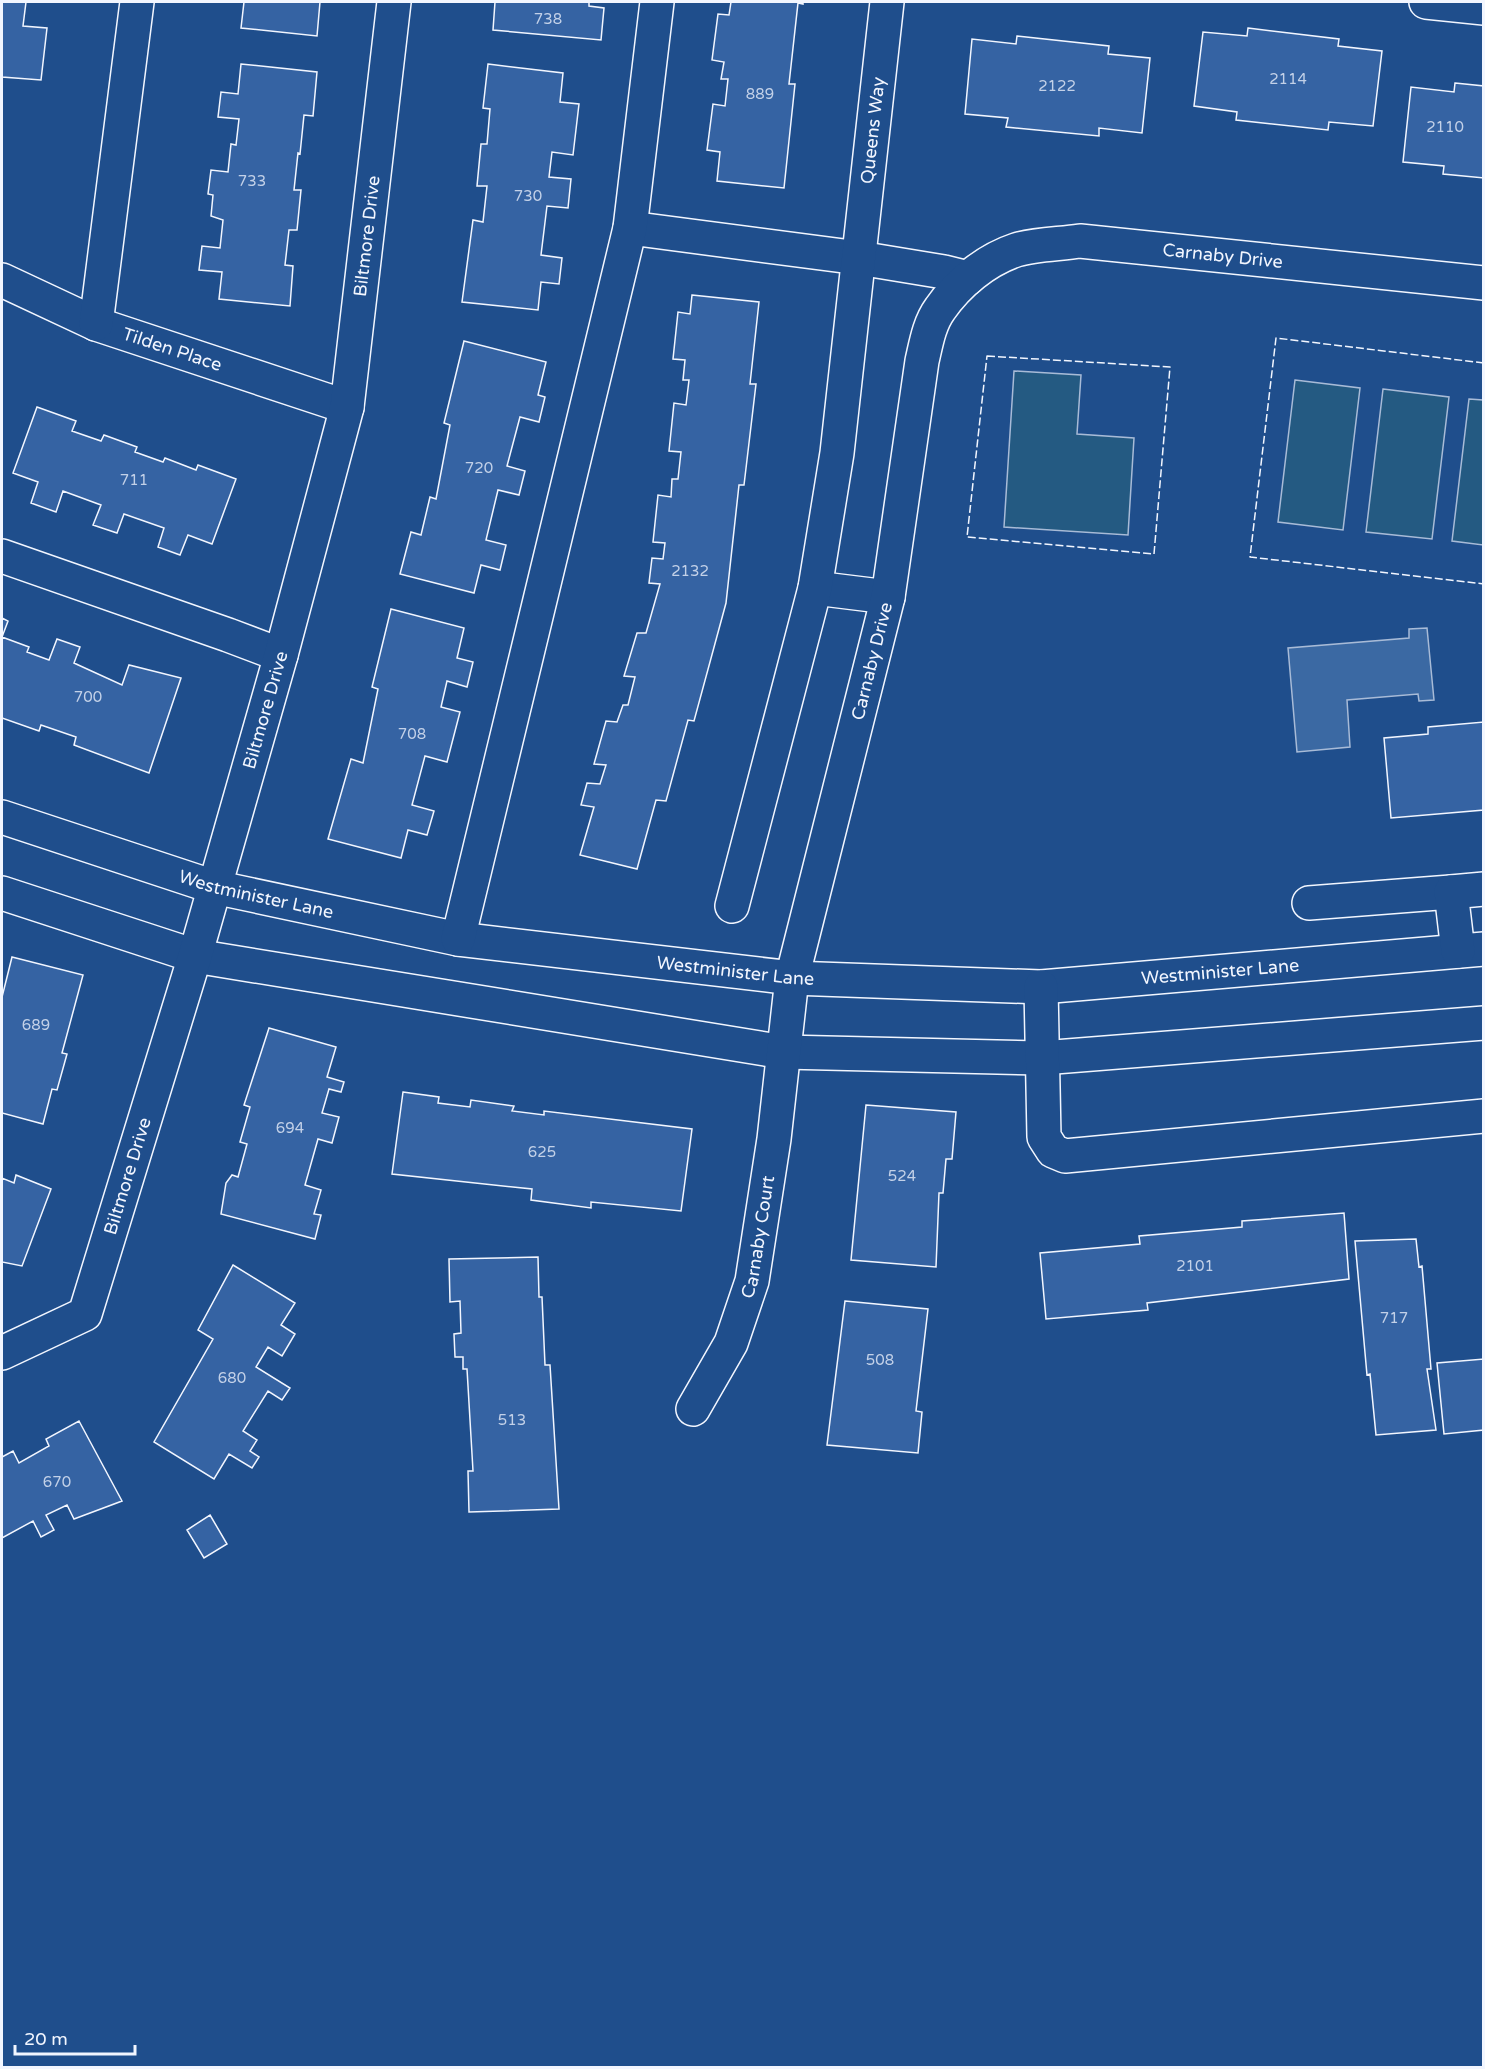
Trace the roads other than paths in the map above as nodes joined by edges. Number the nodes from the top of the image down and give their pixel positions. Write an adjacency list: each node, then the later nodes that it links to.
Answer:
1 (137, 2): 12 (street)
2 (394, 2): 13 (street, Biltmore Drive)
3 (657, 2): 7 (street)
4 (887, 2): 8 (street, Queens Way)
5 (1426, 2): 6 (street)
6 (1484, 8)
7 (630, 228): 8 (street); 25 (street)
8 (859, 258): 9 (street); 15 (street, Queens Way)
9 (968, 278): 11 (street, Carnaby Drive); 16 (street, Carnaby Drive)
10 (2, 280): 12 (street, Tilden Place)
11 (1484, 283)
12 (96, 324): 13 (street, Tilden Place)
13 (347, 407): 17 (street, Biltmore Drive)
14 (2, 556): 17 (street)
15 (815, 588): 16 (street); 24 (street, Queens Way)
16 (888, 597): 28 (street, Carnaby Drive)
17 (281, 655): 19 (street, Biltmore Drive)
18 (2, 817): 19 (street, Westminister Lane)
19 (214, 887): 25 (street, Westminister Lane); 27 (street, Biltmore Drive)
20 (1484, 889): 21 (street)
21 (1451, 892): 23 (street); 26 (street)
22 (2, 893): 27 (street)
23 (1309, 903)
24 (732, 906)
25 (458, 939): 28 (street, Westminister Lane)
26 (1471, 950): 29 (street, Westminister Lane)
27 (195, 956): 31 (street); 34 (street, Biltmore Drive)
28 (792, 978): 29 (street, Westminister Lane); 31 (street, Carnaby Drive)
29 (1041, 987): 32 (street)
30 (1484, 1023): 32 (street)
31 (784, 1052): 32 (street); 35 (street, Carnaby Court)
32 (1042, 1058): 33 (street)
33 (1484, 1116)
34 (2, 1353)
35 (693, 1409)

